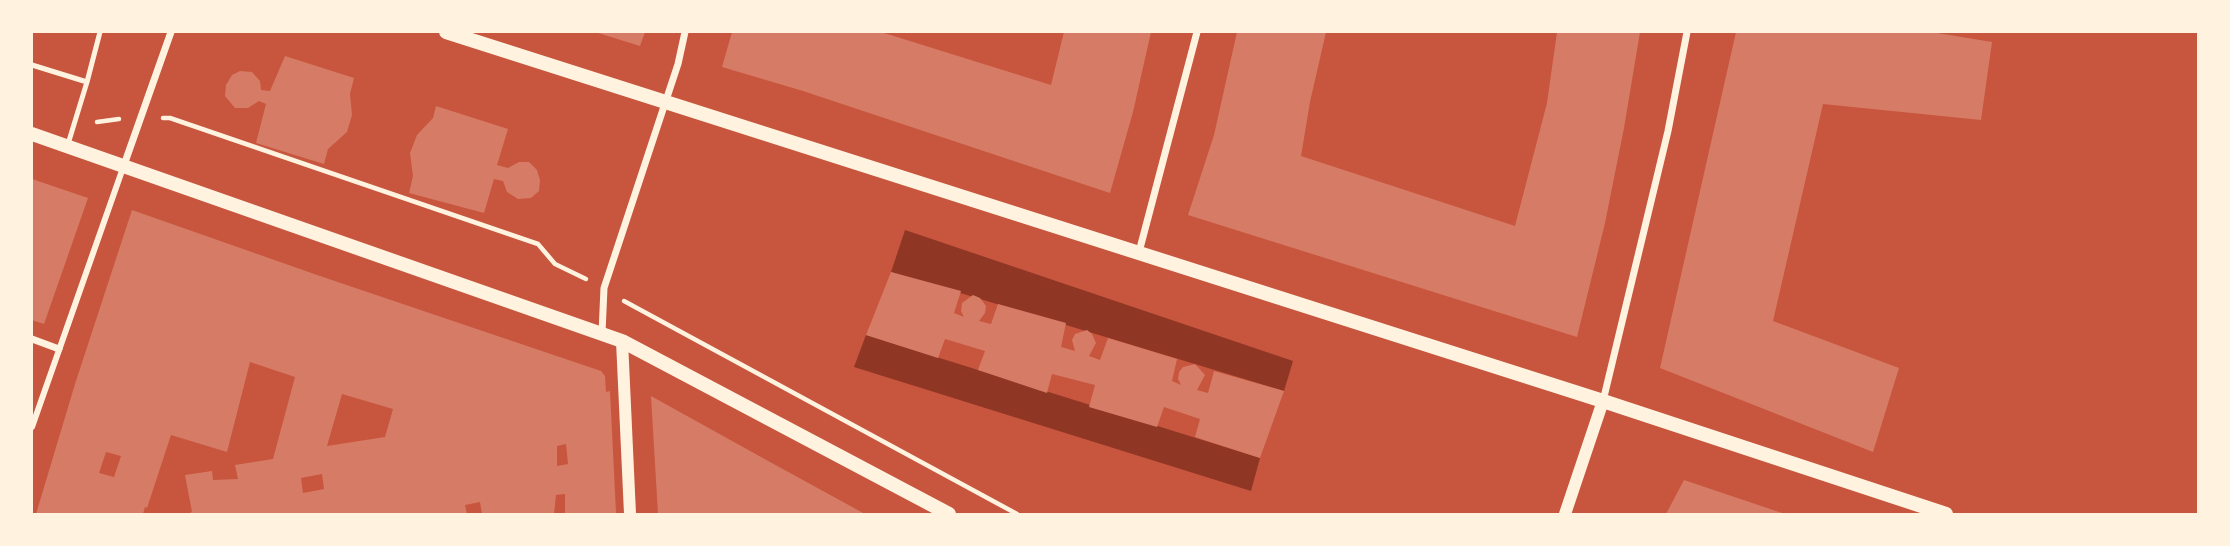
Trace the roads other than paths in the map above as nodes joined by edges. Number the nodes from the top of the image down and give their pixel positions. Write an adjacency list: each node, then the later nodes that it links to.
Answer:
1 (100, 32): 8 (lane)
2 (171, 32): 12 (street)
3 (446, 32): 9 (main road)
4 (685, 32): 9 (street)
5 (1197, 32): 13 (street)
6 (1687, 32): 18 (street)
7 (32, 65): 8 (lane)
8 (87, 82): 11 (lane)
9 (666, 102): 13 (main road); 14 (street)
10 (32, 134): 11 (main road)
11 (68, 145): 12 (main road)
12 (124, 165): 14 (main road); 17 (street)
13 (1139, 252): 18 (main road)
14 (602, 333): 16 (main road)
15 (32, 339): 17 (street)
16 (622, 341): 20 (street); 21 (main road)
17 (59, 349): 19 (street)
18 (1603, 401): 22 (street); 23 (main road)
19 (32, 427)
20 (630, 514)
21 (948, 514)
22 (1565, 514)
23 (1946, 514)

